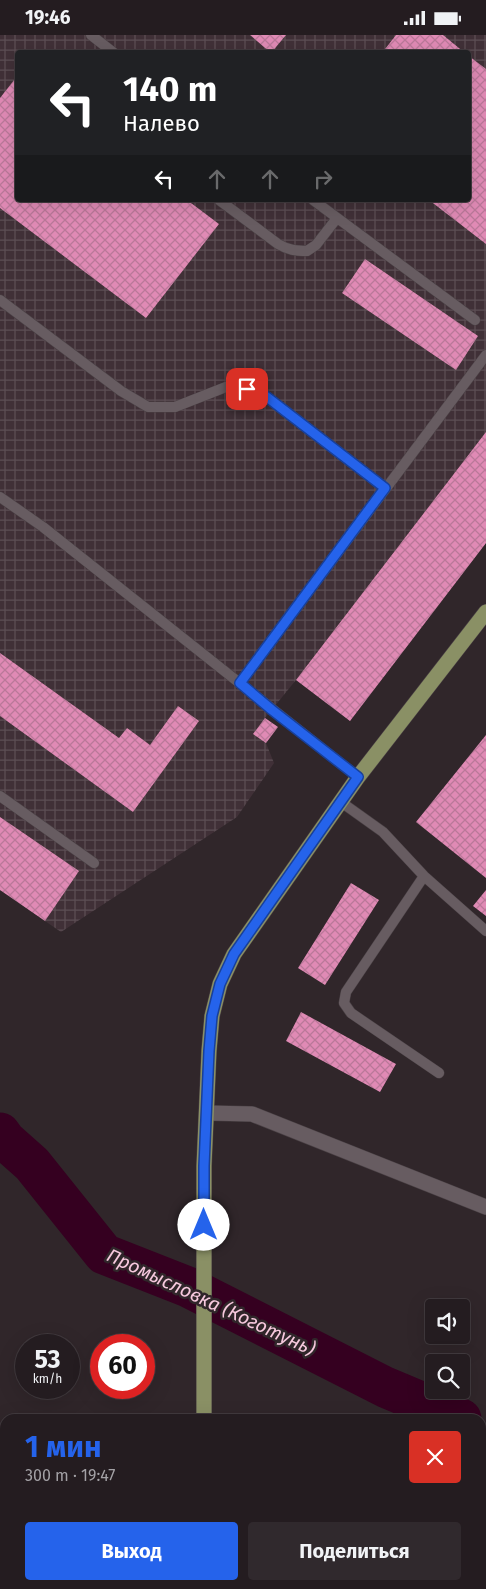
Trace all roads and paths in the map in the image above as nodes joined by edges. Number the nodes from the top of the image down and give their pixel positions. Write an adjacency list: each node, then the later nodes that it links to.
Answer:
1 (91, 35): 2 (lane)
2 (110, 50)
3 (222, 202): 5 (lane)
4 (316, 202): 5 (lane)
5 (337, 218): 7 (lane)
6 (0, 300): 9 (lane)
7 (474, 320)
8 (486, 355): 9 (lane)
9 (385, 488): 12 (lane)
10 (0, 497): 12 (lane)
11 (486, 612): 13 (main road)
12 (240, 683): 13 (lane)
13 (358, 777): 15 (main road)
14 (0, 796): 16 (lane)
15 (341, 802): 17 (lane); 20 (main road)
16 (94, 863)
17 (424, 875): 18 (lane); 19 (lane)
18 (486, 931)
19 (439, 1073)
20 (207, 1113): 21 (street); 22 (main road)
21 (486, 1207)
22 (204, 1414)

